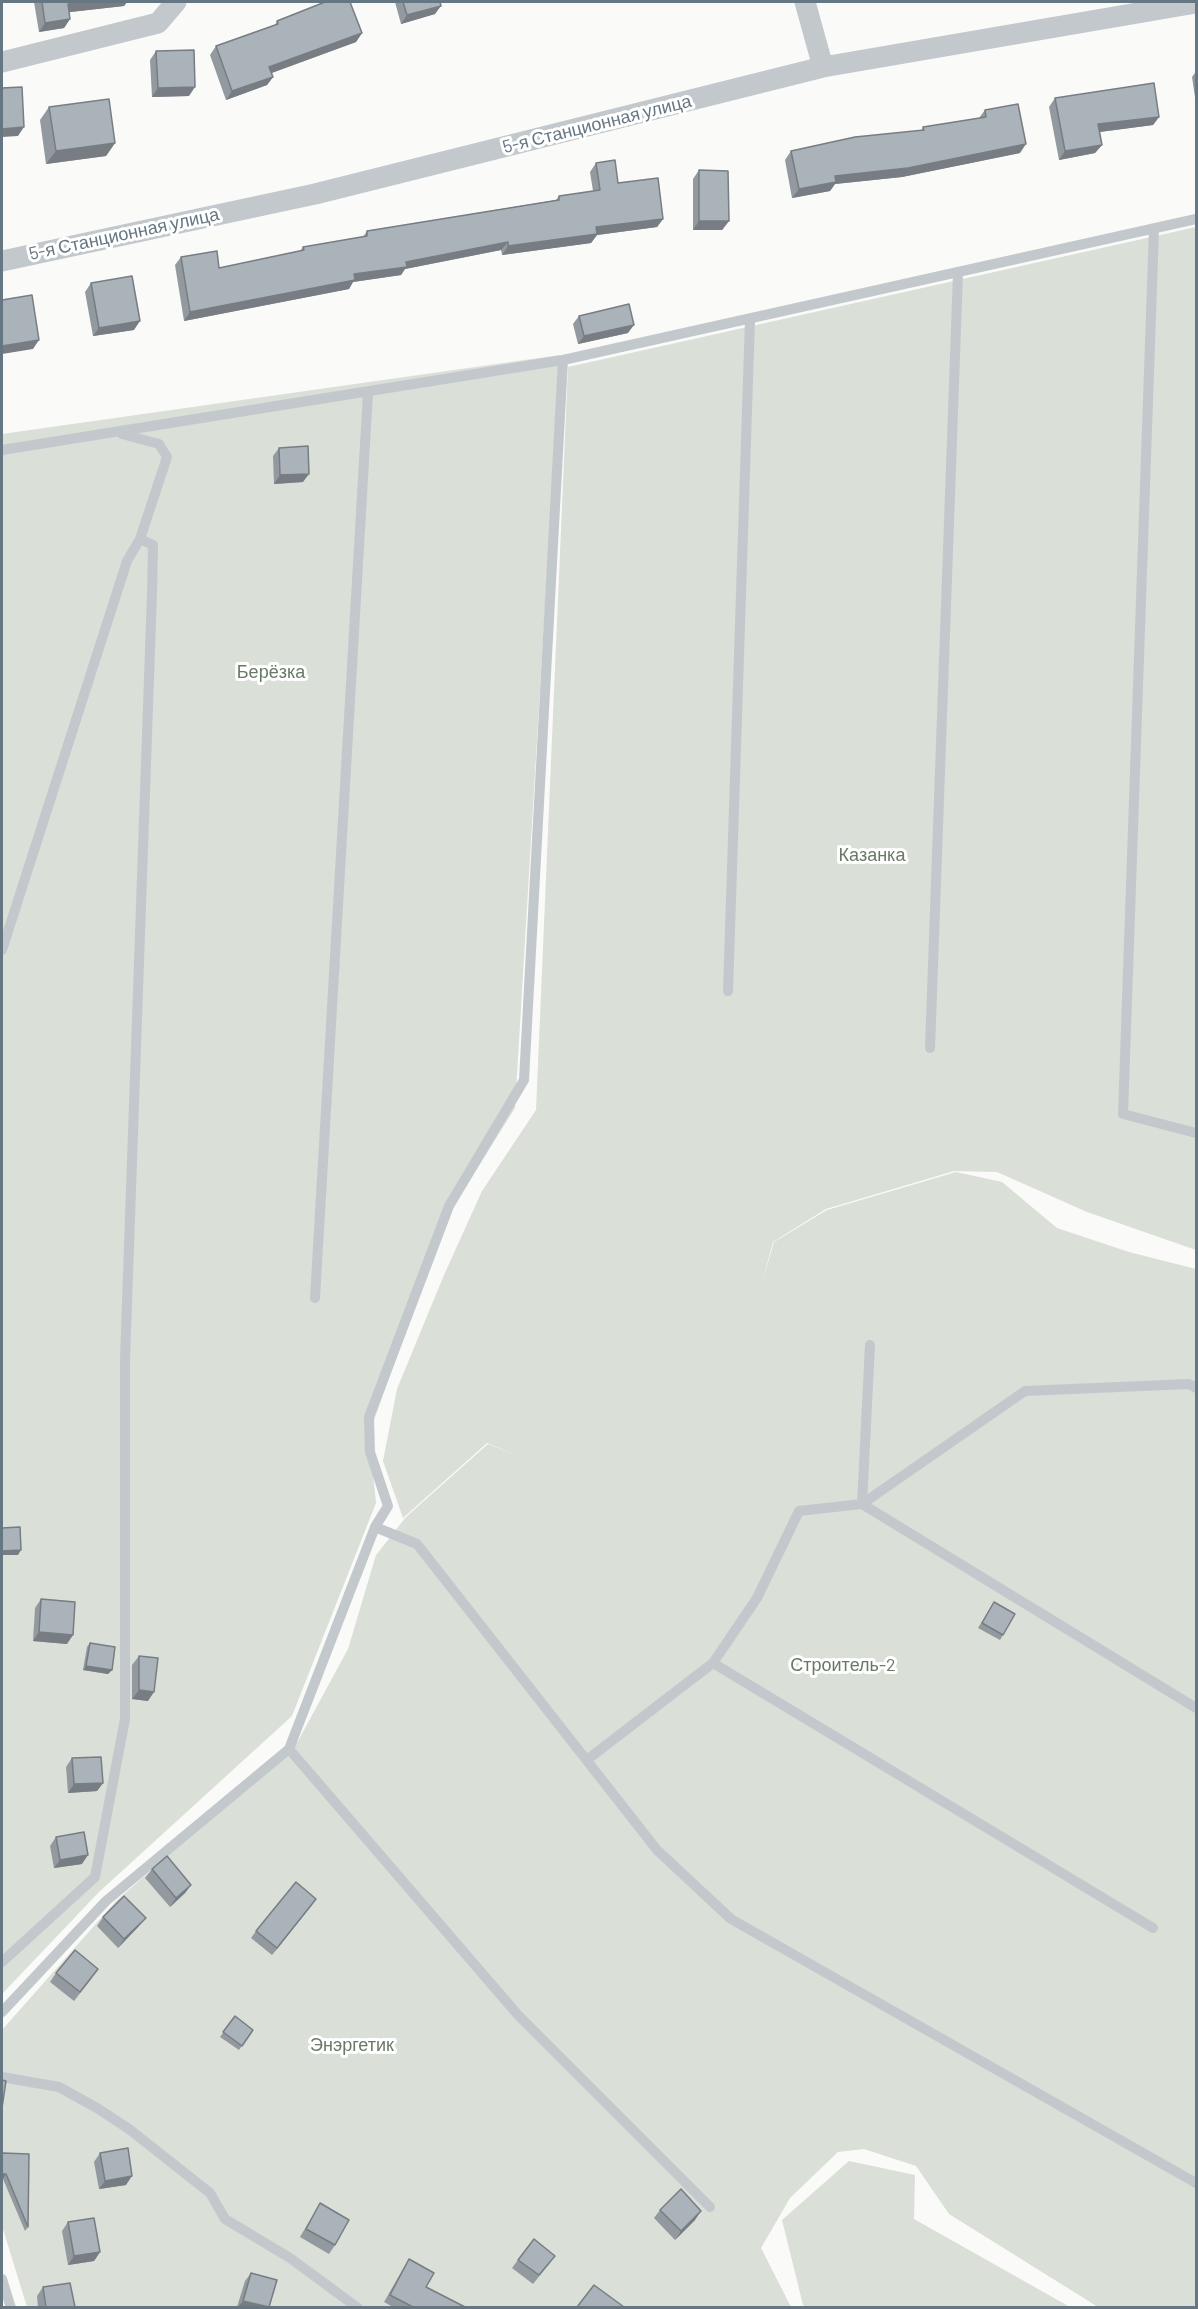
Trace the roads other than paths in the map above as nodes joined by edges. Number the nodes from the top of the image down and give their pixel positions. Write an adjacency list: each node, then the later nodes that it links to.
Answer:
1 (177, 2): 4 (street)
2 (806, 2): 5 (street)
3 (1197, 3): 5 (street, 5-я Станционная улица)
4 (2, 62)
5 (823, 67): 8 (street, 5-я Станционная улица)
6 (1197, 219): 7 (lane)
7 (1154, 229): 9 (lane); 19 (lane)
8 (2, 261)
9 (958, 273): 10 (lane); 18 (lane)
10 (750, 319): 11 (lane); 17 (lane)
11 (563, 360): 12 (lane); 24 (lane)
12 (368, 393): 13 (lane); 20 (lane)
13 (119, 433): 14 (lane); 15 (lane)
14 (2, 450)
15 (140, 539): 16 (lane); 30 (lane)
16 (2, 950)
17 (728, 991)
18 (930, 1048)
19 (1197, 1133)
20 (315, 1298)
21 (870, 1345): 23 (lane)
22 (1197, 1388): 23 (lane)
23 (862, 1504): 25 (lane); 26 (lane)
24 (375, 1527): 27 (lane); 28 (lane)
25 (713, 1663): 28 (lane); 29 (lane)
26 (1197, 1708)
27 (289, 1749): 31 (lane); 34 (lane)
28 (588, 1759): 33 (lane)
29 (1153, 1928)
30 (2, 1962)
31 (2, 2012)
32 (2, 2077): 37 (lane)
33 (1197, 2183)
34 (710, 2207)
35 (2, 2279): 36 (lane)
36 (11, 2307)
37 (358, 2307)

